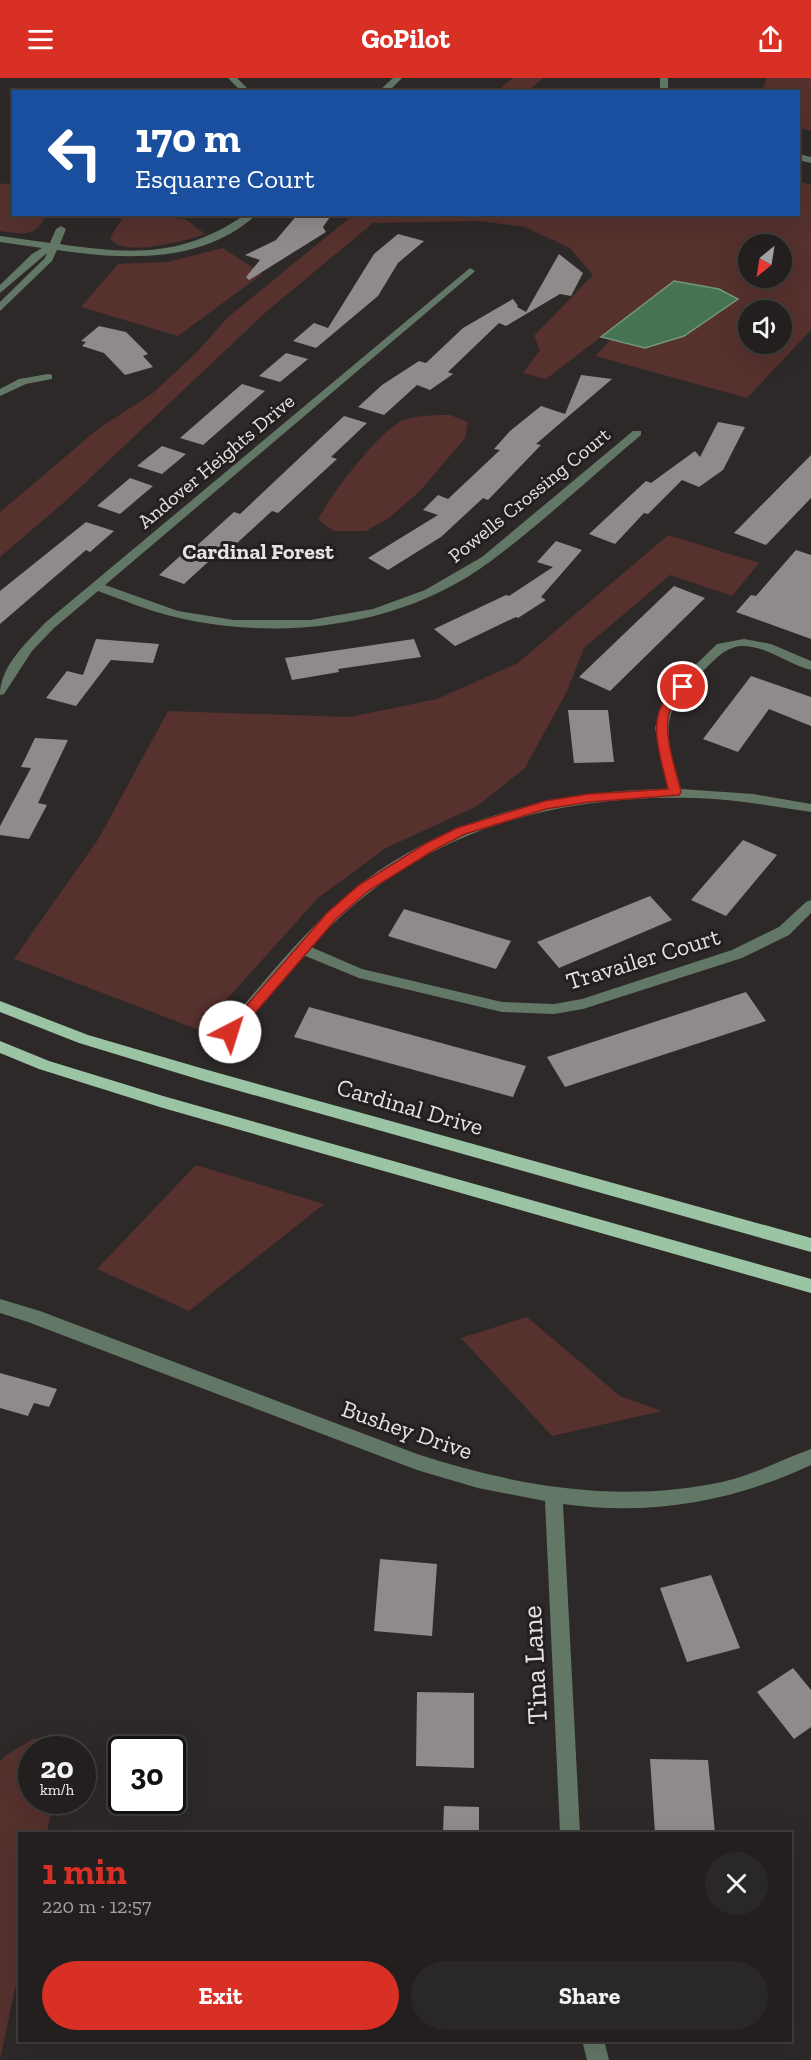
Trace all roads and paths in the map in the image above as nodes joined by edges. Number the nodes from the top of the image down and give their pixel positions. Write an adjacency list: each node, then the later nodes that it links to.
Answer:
1 (232, 78): 3 (street)
2 (398, 78): 4 (street)
3 (245, 90)
4 (384, 90)
5 (250, 216): 8 (street)
6 (61, 229): 8 (street)
7 (0, 239): 8 (street)
8 (53, 245): 10 (street); 11 (street)
9 (470, 271): 15 (street, Andover Heights Drive)
10 (0, 290)
11 (0, 308)
12 (48, 377): 13 (street)
13 (0, 393)
14 (636, 433): 15 (street, Powells Crossing Court)
15 (96, 585): 17 (street, Andover Heights Drive)
16 (811, 666): 18 (street)
17 (0, 691)
18 (675, 792): 19 (street); 21 (street)
19 (811, 808)
20 (811, 905): 21 (street, Travailer Court)
21 (301, 948): 23 (street)
22 (0, 1006): 25 (main road, Cardinal Drive)
23 (230, 1032)
24 (0, 1047): 26 (main road)
25 (811, 1245)
26 (811, 1286)
27 (0, 1306): 29 (street, Bushey Drive)
28 (811, 1457): 29 (street, Bushey Drive)
29 (554, 1495): 30 (street, Tina Lane)
30 (570, 1832)
31 (594, 2042): 32 (street)
32 (598, 2060)

